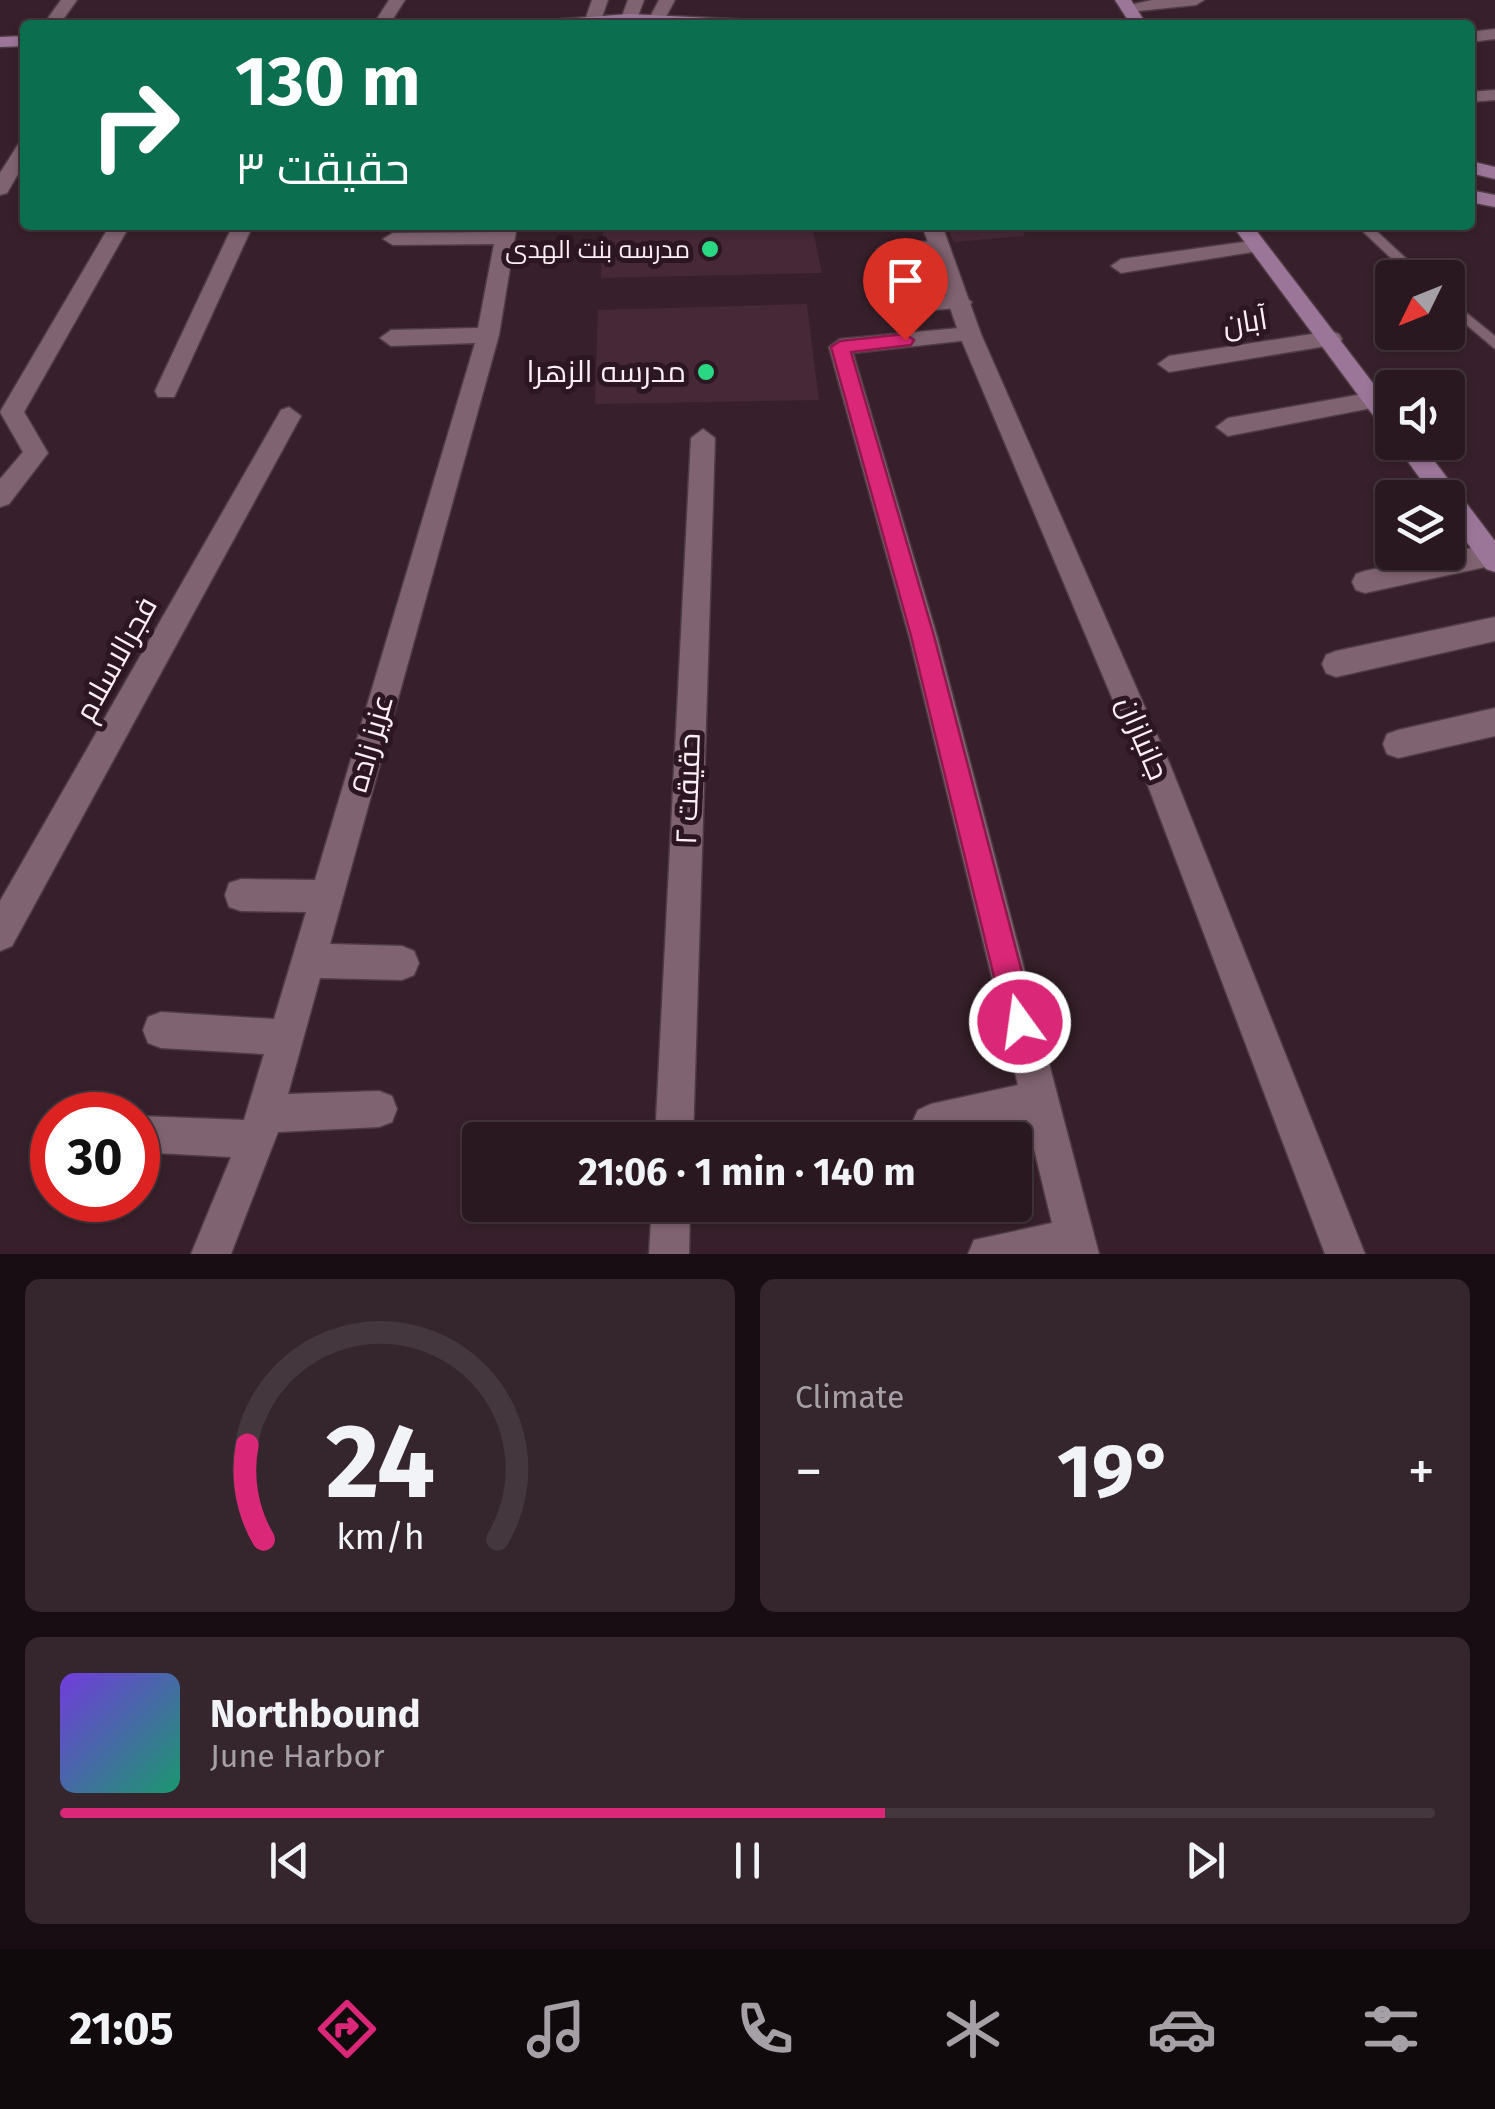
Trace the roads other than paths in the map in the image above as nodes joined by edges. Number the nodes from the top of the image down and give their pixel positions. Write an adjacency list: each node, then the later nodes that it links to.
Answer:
1 (70, 0): 9 (street)
2 (600, 0): 10 (street)
3 (636, 0): 7 (street)
4 (668, 0): 8 (street)
5 (1196, 0): 6 (street)
6 (1126, 4)
7 (629, 18): 8 (main road); 10 (main road)
8 (657, 19): 11 (main road)
9 (55, 20)
10 (593, 20)
11 (665, 20)
12 (20, 155): 13 (street)
13 (0, 190)
14 (117, 230): 40 (street)
15 (241, 230): 34 (street)
16 (1246, 230): 21 (main road)
17 (1367, 230): 23 (lane)
18 (506, 232): 19 (street); 29 (street, عزیز زاده)
19 (393, 239)
20 (940, 246): 22 (street); 25 (street, جانبازان)
21 (1258, 246): 24 (street); 31 (main road)
22 (888, 259)
23 (1400, 260)
24 (1121, 266)
25 (960, 302): 26 (street); 28 (street, جانبازان)
26 (901, 306)
27 (1465, 317): 32 (lane)
28 (970, 334): 54 (street); 65 (street, جانبازان)
29 (488, 336): 30 (street); 48 (street, عزیز زاده)
30 (391, 338)
31 (1331, 339): 33 (street, آبان); 35 (main road)
32 (1495, 344)
33 (1168, 364)
34 (166, 391)
35 (1374, 400): 37 (street)
36 (289, 416): 49 (street, فجرالاسلام)
37 (1228, 426)
38 (703, 438): 56 (street, حقیقت ۲)
39 (1420, 460): 41 (main road)
40 (0, 496)
41 (1493, 558): 42 (street)
42 (1366, 582)
43 (1495, 629): 44 (street)
44 (1336, 664)
45 (1495, 722): 46 (street)
46 (1398, 744)
47 (241, 895): 48 (street)
48 (326, 896): 50 (street, عزیز زاده)
49 (0, 934)
50 (307, 961): 51 (street); 53 (street, عزیز زاده)
51 (402, 963)
52 (161, 1030): 53 (street)
53 (285, 1037): 58 (street, عزیز زاده)
54 (1040, 1099): 57 (street); 61 (street)
55 (379, 1109): 58 (street)
56 (675, 1122)
57 (935, 1122)
58 (260, 1126): 59 (street); 62 (street, عزیز زاده)
59 (160, 1133)
60 (670, 1222): 63 (street)
61 (1077, 1247): 64 (street)
62 (210, 1254)
63 (669, 1254)
64 (988, 1254)
65 (1345, 1254)

